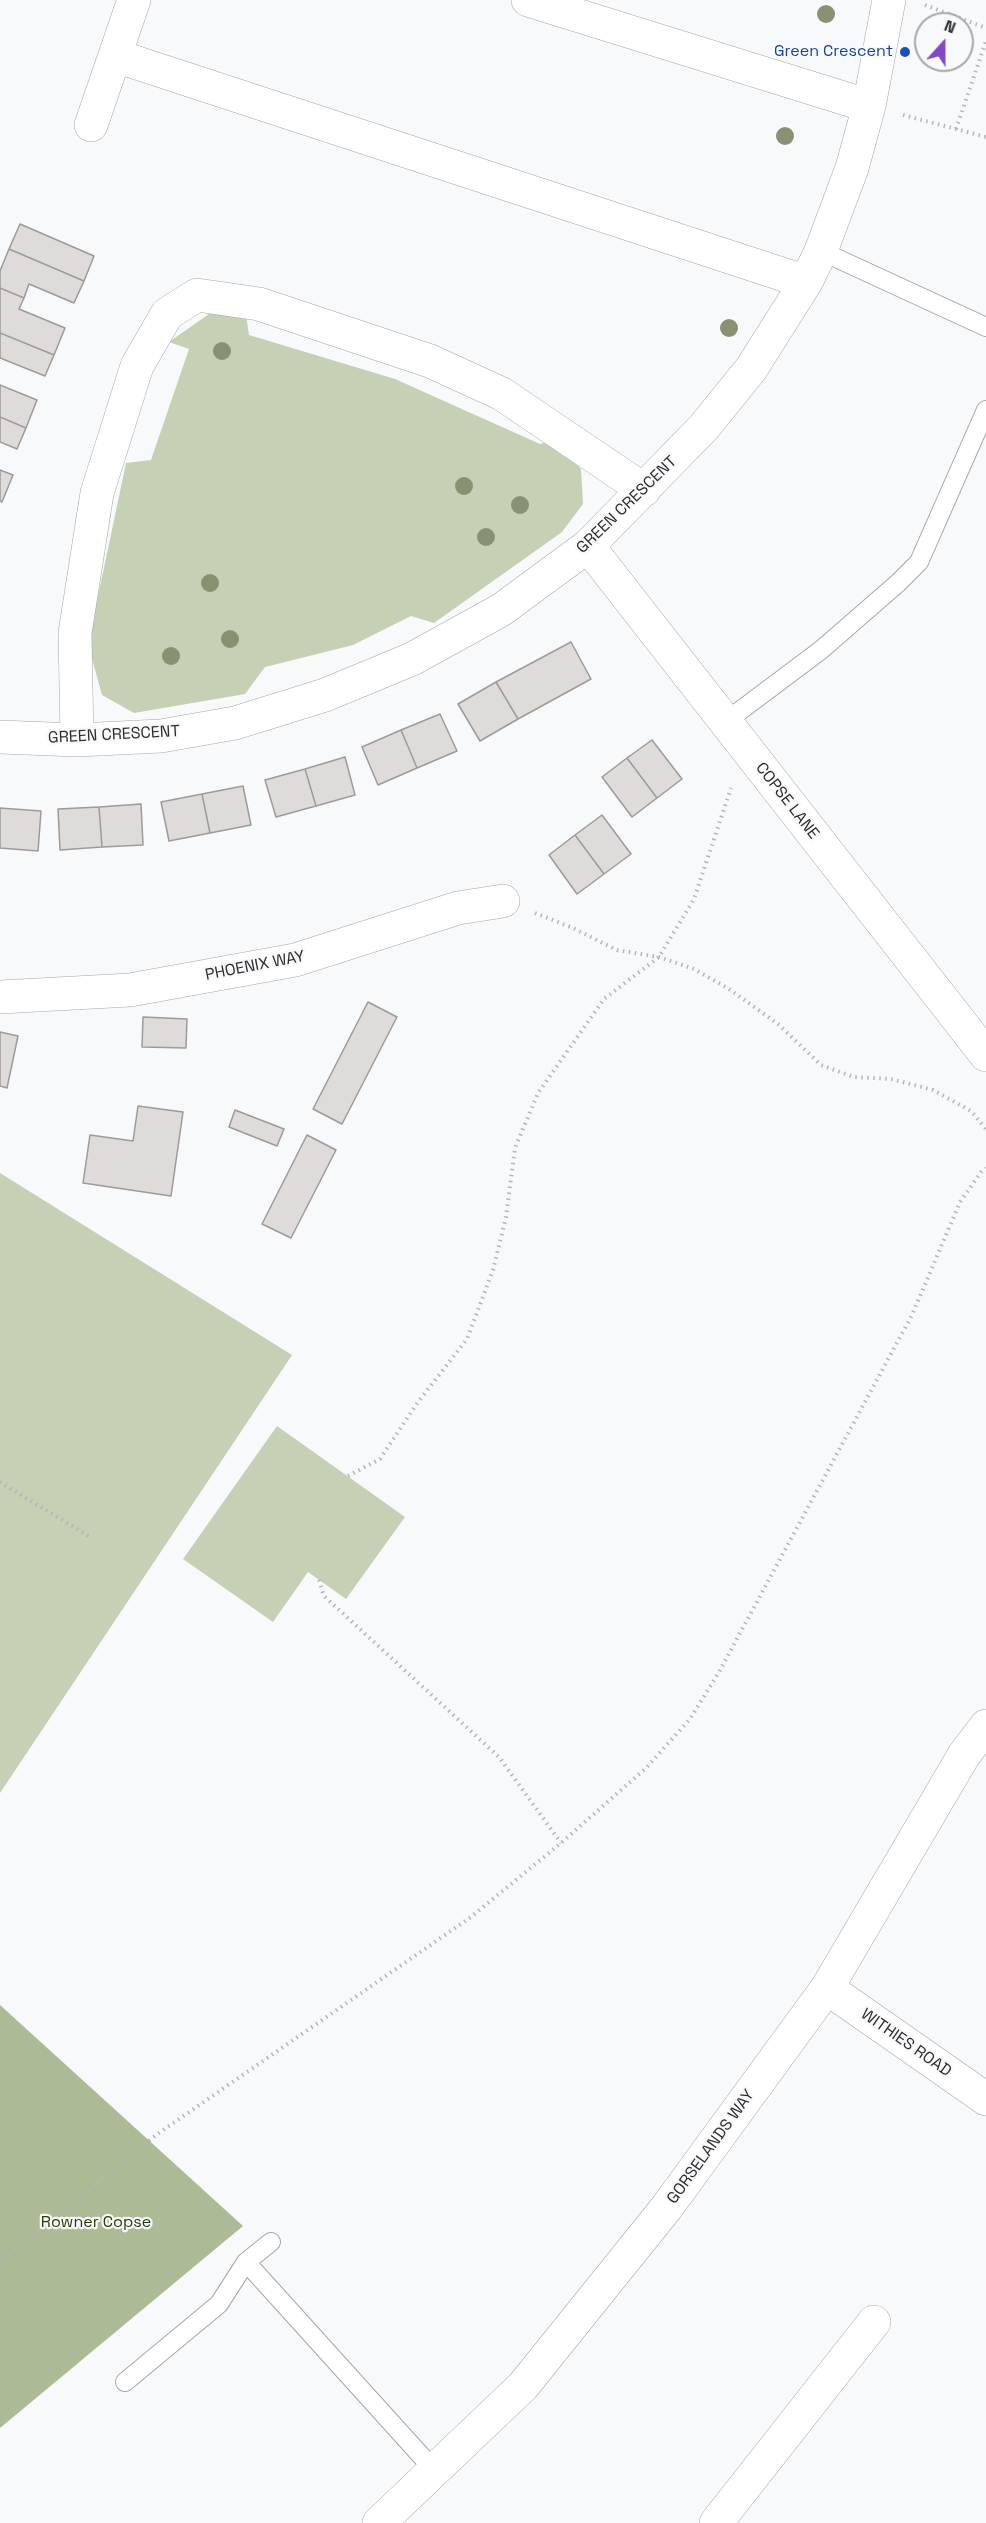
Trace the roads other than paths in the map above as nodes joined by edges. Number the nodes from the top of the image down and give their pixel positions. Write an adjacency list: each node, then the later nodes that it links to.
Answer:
1 (134, 0): 4 (street)
2 (528, 0): 5 (street)
3 (890, 0): 5 (street, GREEN CRESCENT)
4 (116, 56): 6 (street); 8 (street)
5 (869, 106): 7 (street, GREEN CRESCENT)
6 (91, 125)
7 (821, 251): 8 (street, GREEN CRESCENT); 9 (lane)
8 (806, 282): 11 (street, GREEN CRESCENT)
9 (986, 327)
10 (986, 410): 13 (lane)
11 (644, 490): 12 (street, GREEN CRESCENT); 15 (street)
12 (588, 546): 13 (street, COPSE LANE); 15 (street, GREEN CRESCENT)
13 (735, 734): 18 (street, COPSE LANE)
14 (0, 737): 15 (street, GREEN CRESCENT)
15 (77, 740)
16 (503, 901): 17 (street, PHOENIX WAY)
17 (0, 997)
18 (986, 1055)
19 (986, 1726): 20 (street, GORSELANDS WAY)
20 (827, 1988): 21 (street, WITHIES ROAD); 26 (street, GORSELANDS WAY)
21 (986, 2099)
22 (271, 2242): 23 (lane)
23 (246, 2262): 25 (lane); 26 (lane)
24 (874, 2322): 28 (street)
25 (125, 2382)
26 (434, 2470): 27 (street, GORSELANDS WAY)
27 (378, 2523)
28 (716, 2523)

